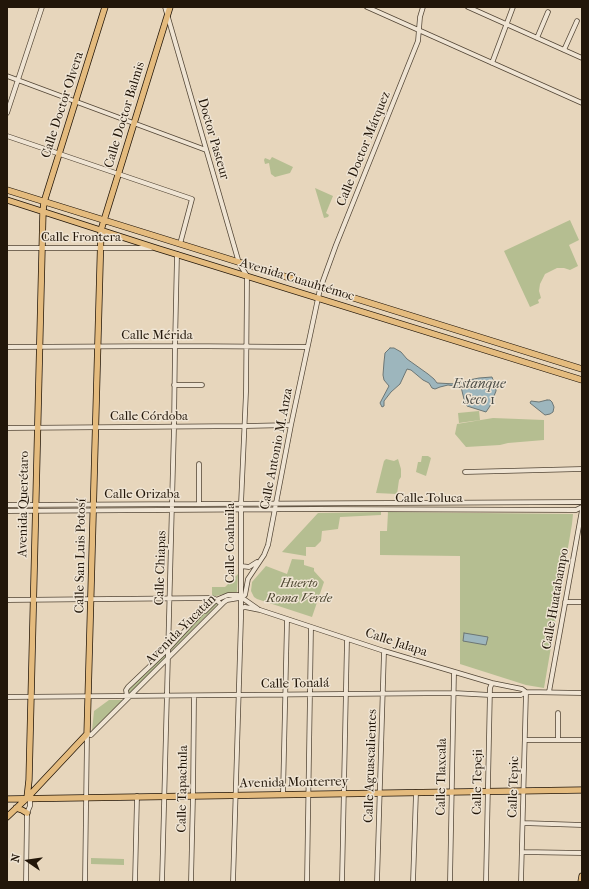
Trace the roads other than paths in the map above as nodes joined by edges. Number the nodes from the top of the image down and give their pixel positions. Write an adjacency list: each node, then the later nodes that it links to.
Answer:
1 (42, 7): 19 (street)
2 (106, 7): 20 (main road, Calle Doctor Olvera)
3 (165, 7): 10 (street, Doctor Pasteur)
4 (170, 7): 10 (main road, Calle Doctor Balmis)
5 (367, 7): 13 (street)
6 (423, 7): 13 (street, Calle Doctor Márquez)
7 (468, 7): 12 (street)
8 (513, 7): 12 (street)
9 (548, 12): 14 (street)
10 (167, 15): 23 (main road, Calle Doctor Balmis); 25 (street, Doctor Pasteur)
11 (577, 21): 15 (street)
12 (507, 24): 14 (street); 17 (street)
13 (420, 30): 17 (street); 42 (street, Calle Doctor Márquez)
14 (537, 38): 15 (street)
15 (564, 50): 16 (street)
16 (582, 58)
17 (492, 63): 21 (street)
18 (7, 76): 19 (street)
19 (18, 80): 20 (street); 22 (street)
20 (76, 102): 23 (street); 26 (main road, Calle Doctor Olvera)
21 (582, 103)
22 (7, 113)
23 (134, 124): 25 (street); 27 (main road, Calle Doctor Balmis)
24 (7, 136): 26 (street)
25 (206, 150): 40 (street, Doctor Pasteur)
26 (59, 154): 27 (street); 30 (main road, Calle Doctor Olvera)
27 (118, 174): 32 (main road, Calle Doctor Balmis); 34 (street)
28 (7, 190): 30 (main road, Avenida Cuauhtémoc)
29 (7, 200): 31 (main road, Avenida Cuauhtémoc)
30 (44, 202): 31 (main road, Calle Doctor Olvera); 32 (main road, Avenida Cuauhtémoc)
31 (43, 211): 33 (main road, Avenida Cuauhtémoc); 36 (main road, Avenida Querétaro)
32 (104, 220): 33 (main road, Calle Doctor Balmis); 34 (main road, Avenida Cuauhtémoc)
33 (101, 230): 37 (main road, Calle San Luis Potosí); 38 (main road, Avenida Cuauhtémoc)
34 (180, 244): 40 (main road, Avenida Cuauhtémoc)
35 (7, 248): 36 (street, Calle Frontera)
36 (42, 248): 37 (street, Calle Frontera); 48 (main road, Avenida Querétaro)
37 (100, 248): 38 (street, Calle Frontera); 44 (main road, Calle San Luis Potosí)
38 (156, 248): 39 (main road, Avenida Cuauhtémoc)
39 (178, 254): 41 (main road, Avenida Cuauhtémoc); 45 (street, Calle Chiapas)
40 (239, 263): 41 (street, Doctor Pasteur); 42 (main road, Avenida Cuauhtémoc)
41 (247, 276): 43 (main road, Avenida Cuauhtémoc); 46 (street, Calle Coahuila)
42 (320, 289): 43 (street, Calle Doctor Márquez); 50 (main road, Avenida Cuauhtémoc)
43 (318, 298): 49 (street, Calle Antonio M. Anza); 51 (main road, Avenida Cuauhtémoc)
44 (97, 346): 45 (street, Calle Mérida); 48 (street, Calle Mérida); 57 (main road, Calle San Luis Potosí)
45 (175, 346): 46 (street, Calle Mérida); 52 (street, Calle Chiapas)
46 (247, 346): 49 (street, Calle Mérida); 55 (street, Calle Coahuila)
47 (7, 347): 48 (street, Calle Mérida)
48 (39, 347): 56 (main road, Avenida Querétaro)
49 (307, 347): 54 (street, Calle Antonio M. Anza)
50 (582, 369)
51 (582, 380)
52 (174, 385): 53 (street); 58 (street, Calle Chiapas)
53 (202, 385)
54 (291, 425): 55 (street, Calle Córdoba); 64 (street, Calle Antonio M. Anza)
55 (245, 426): 58 (street, Calle Córdoba); 68 (street, Calle Coahuila)
56 (37, 427): 57 (street, Calle Córdoba); 59 (street, Calle Córdoba); 70 (main road, Avenida Querétaro)
57 (95, 427): 58 (street, Calle Córdoba); 71 (main road, Calle San Luis Potosí)
58 (174, 427): 66 (street, Calle Chiapas)
59 (7, 428)
60 (199, 464): 67 (street)
61 (582, 469): 62 (street)
62 (465, 472)
63 (582, 502): 65 (street, Calle Toluca)
64 (276, 503): 65 (street, Calle Toluca); 68 (street, Calle Orizaba); 73 (street, Calle Antonio M. Anza)
65 (418, 503): 74 (street)
66 (172, 504): 67 (street, Calle Orizaba); 71 (street, Calle Orizaba); 75 (street, Calle Chiapas)
67 (199, 504): 68 (street, Calle Orizaba)
68 (241, 504): 76 (street, Calle Coahuila)
69 (7, 505): 70 (street, Calle Orizaba)
70 (35, 508): 71 (street, Calle Orizaba); 77 (street, Calle Orizaba); 83 (main road, Avenida Querétaro)
71 (93, 508): 75 (street, Calle Orizaba); 84 (main road, Calle San Luis Potosí)
72 (582, 508): 74 (street, Calle Toluca); 86 (street, Calle Huatabampo)
73 (275, 509): 74 (street, Calle Toluca); 76 (street, Calle Orizaba); 78 (street, Calle Antonio M. Anza)
74 (418, 509)
75 (172, 510): 76 (street, Calle Orizaba); 81 (street, Calle Chiapas)
76 (241, 510): 79 (street, Calle Coahuila)
77 (7, 511)
78 (260, 561): 79 (street); 80 (street, Calle Antonio M. Anza)
79 (241, 566): 80 (street, Calle Coahuila)
80 (241, 596): 85 (street, Avenida Yucatán); 88 (street, Avenida Yucatán); 89 (street, Calle Coahuila); 90 (street, Calle Jalapa)
81 (170, 599): 84 (street); 85 (street); 94 (street, Calle Chiapas)
82 (7, 600): 83 (street)
83 (33, 600): 84 (street); 109 (main road, Avenida Querétaro)
84 (91, 600): 110 (main road, Calle San Luis Potosí)
85 (216, 600): 88 (street); 94 (street, Avenida Yucatán)
86 (565, 602): 87 (street); 100 (street, Calle Huatabampo)
87 (582, 602)
88 (221, 604): 96 (street, Avenida Yucatán)
89 (241, 608): 90 (street, Calle Jalapa); 107 (street, Calle Coahuila)
90 (260, 610): 91 (street, Calle Jalapa)
91 (286, 620): 92 (street, Calle Jalapa); 105 (street)
92 (311, 627): 93 (street, Calle Jalapa); 106 (street)
93 (347, 638): 95 (street, Calle Jalapa); 101 (street)
94 (168, 649): 96 (street, Calle Chiapas); 111 (street, Avenida Yucatán)
95 (384, 651): 97 (street, Calle Jalapa); 102 (street, Calle Aguascalientes)
96 (168, 658): 111 (street, Avenida Yucatán); 112 (street, Calle Chiapas)
97 (454, 672): 98 (street, Calle Jalapa); 103 (street, Calle Tlaxcala)
98 (492, 683): 99 (street, Calle Jalapa); 108 (street, Calle Tepeji)
99 (526, 692): 100 (street, Calle Tonalá); 108 (street, Calle Tonalá); 117 (street, Calle Tepic)
100 (549, 692): 104 (street, Calle Tonalá)
101 (346, 693): 102 (street, Calle Tonalá); 106 (street, Calle Tonalá); 128 (street)
102 (383, 693): 103 (street, Calle Tonalá); 124 (street, Calle Aguascalientes)
103 (454, 693): 108 (street, Calle Tonalá); 126 (street, Calle Tlaxcala)
104 (582, 693)
105 (284, 694): 106 (street, Calle Tonalá); 107 (street, Calle Tonalá); 130 (street)
106 (310, 694): 127 (street)
107 (238, 695): 113 (street, Calle Tonalá); 129 (street, Calle Coahuila)
108 (490, 695): 121 (street, Calle Tepeji)
109 (30, 696): 110 (street, Calle Tonalá); 114 (street, Calle Tonalá); 135 (main road, Avenida Querétaro)
110 (88, 696): 111 (street, Calle Tonalá); 116 (main road, Calle San Luis Potosí)
111 (129, 696): 112 (street, Calle Tonalá); 116 (street, Avenida Yucatán)
112 (166, 696): 113 (street, Calle Tonalá); 133 (street, Calle Chiapas)
113 (194, 696): 131 (street, Calle Tapachula)
114 (7, 697)
115 (558, 713): 118 (street)
116 (87, 734): 120 (main road, Avenida Yucatán); 134 (street, Calle San Luis Potosí)
117 (526, 740): 118 (street); 123 (street, Calle Tepic)
118 (558, 740): 119 (street)
119 (582, 740)
120 (39, 786): 135 (main road, Avenida Yucatán); 136 (main road)
121 (488, 790): 123 (main road, Avenida Monterrey); 126 (main road, Avenida Monterrey); 157 (street, Calle Tepeji)
122 (582, 790): 123 (main road, Avenida Monterrey)
123 (523, 791): 141 (street, Calle Tepic)
124 (380, 792): 125 (main road, Avenida Monterrey); 128 (main road, Avenida Monterrey); 154 (street, Calle Aguascalientes)
125 (416, 792): 126 (main road, Avenida Monterrey); 155 (street)
126 (451, 792): 156 (street, Calle Tlaxcala)
127 (309, 793): 128 (main road, Avenida Monterrey); 130 (main road, Avenida Monterrey); 152 (street)
128 (344, 793): 153 (street)
129 (235, 794): 130 (main road, Avenida Monterrey); 131 (main road, Avenida Monterrey); 151 (street, Calle Coahuila)
130 (283, 794)
131 (193, 795): 133 (main road, Avenida Monterrey); 150 (street, Calle Tapachula)
132 (137, 796): 133 (main road, Avenida Monterrey); 134 (main road, Avenida Monterrey); 148 (street)
133 (164, 796): 149 (street, Calle Chiapas)
134 (87, 797): 136 (main road, Avenida Monterrey); 147 (street, Calle San Luis Potosí)
135 (29, 798): 136 (main road, Avenida Monterrey); 137 (main road, Avenida Monterrey); 138 (main road, Avenida Yucatán); 139 (street, Avenida Querétaro)
136 (45, 798)
137 (7, 799)
138 (16, 808): 139 (main road); 140 (main road)
139 (27, 813): 146 (street, Avenida Querétaro)
140 (7, 817)
141 (523, 823): 142 (street); 143 (street, Calle Tepic)
142 (582, 825)
143 (522, 852): 144 (street); 158 (street, Calle Tepic)
144 (582, 853)
145 (582, 876): 159 (main road)
146 (26, 882)
147 (85, 882)
148 (135, 882)
149 (162, 882)
150 (191, 882)
151 (233, 882)
152 (307, 882)
153 (342, 882)
154 (378, 882)
155 (413, 882)
156 (450, 882)
157 (486, 882)
158 (521, 882)
159 (581, 882)

